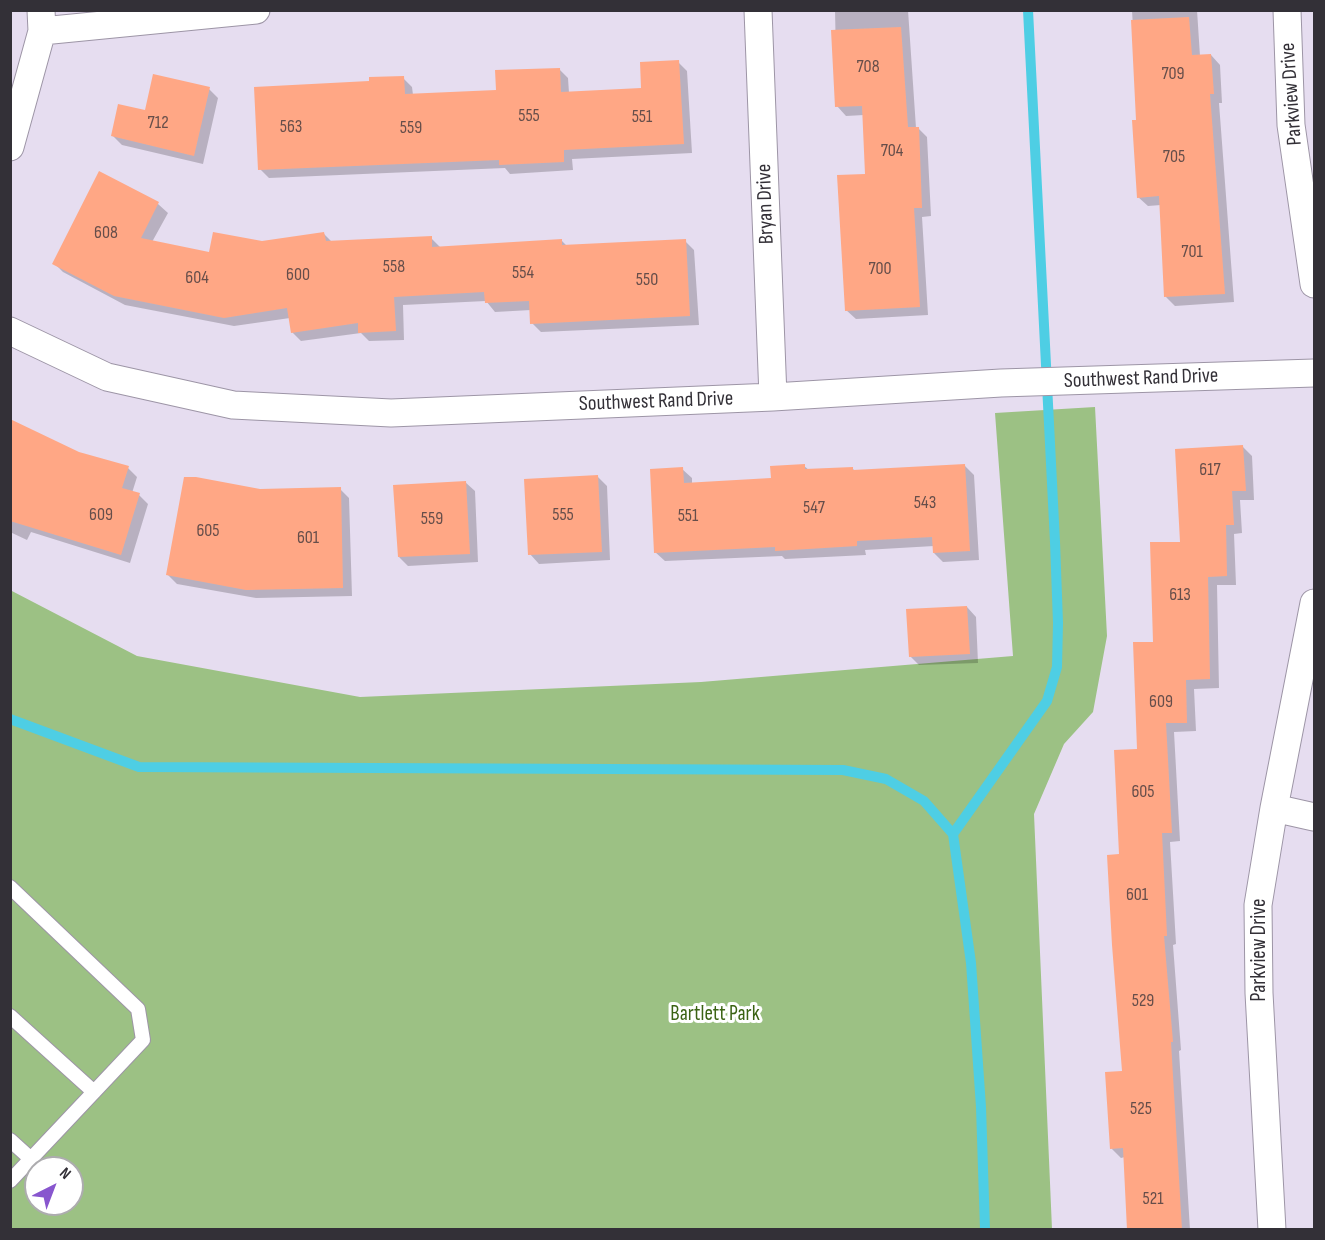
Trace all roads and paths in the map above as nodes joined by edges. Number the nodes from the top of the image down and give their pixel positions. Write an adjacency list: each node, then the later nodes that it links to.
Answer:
1 (256, 10): 4 (street)
2 (758, 10): 9 (street, Bryan Drive)
3 (1287, 10): 6 (street, Parkview Drive)
4 (41, 20): 5 (street)
5 (10, 147)
6 (1314, 284)
7 (10, 331): 9 (street, Southwest Rand Drive)
8 (1314, 373): 9 (street, Southwest Rand Drive)
9 (773, 397)
10 (1314, 603): 11 (street, Parkview Drive)
11 (1274, 808): 12 (street); 21 (street, Parkview Drive)
12 (1314, 817)
13 (10, 887): 15 (lane)
14 (10, 1016): 15 (lane)
15 (94, 1092): 18 (lane)
16 (10, 1140): 17 (lane)
17 (28, 1156)
18 (34, 1156)
19 (24, 1166): 20 (lane)
20 (10, 1181)
21 (1272, 1230)

